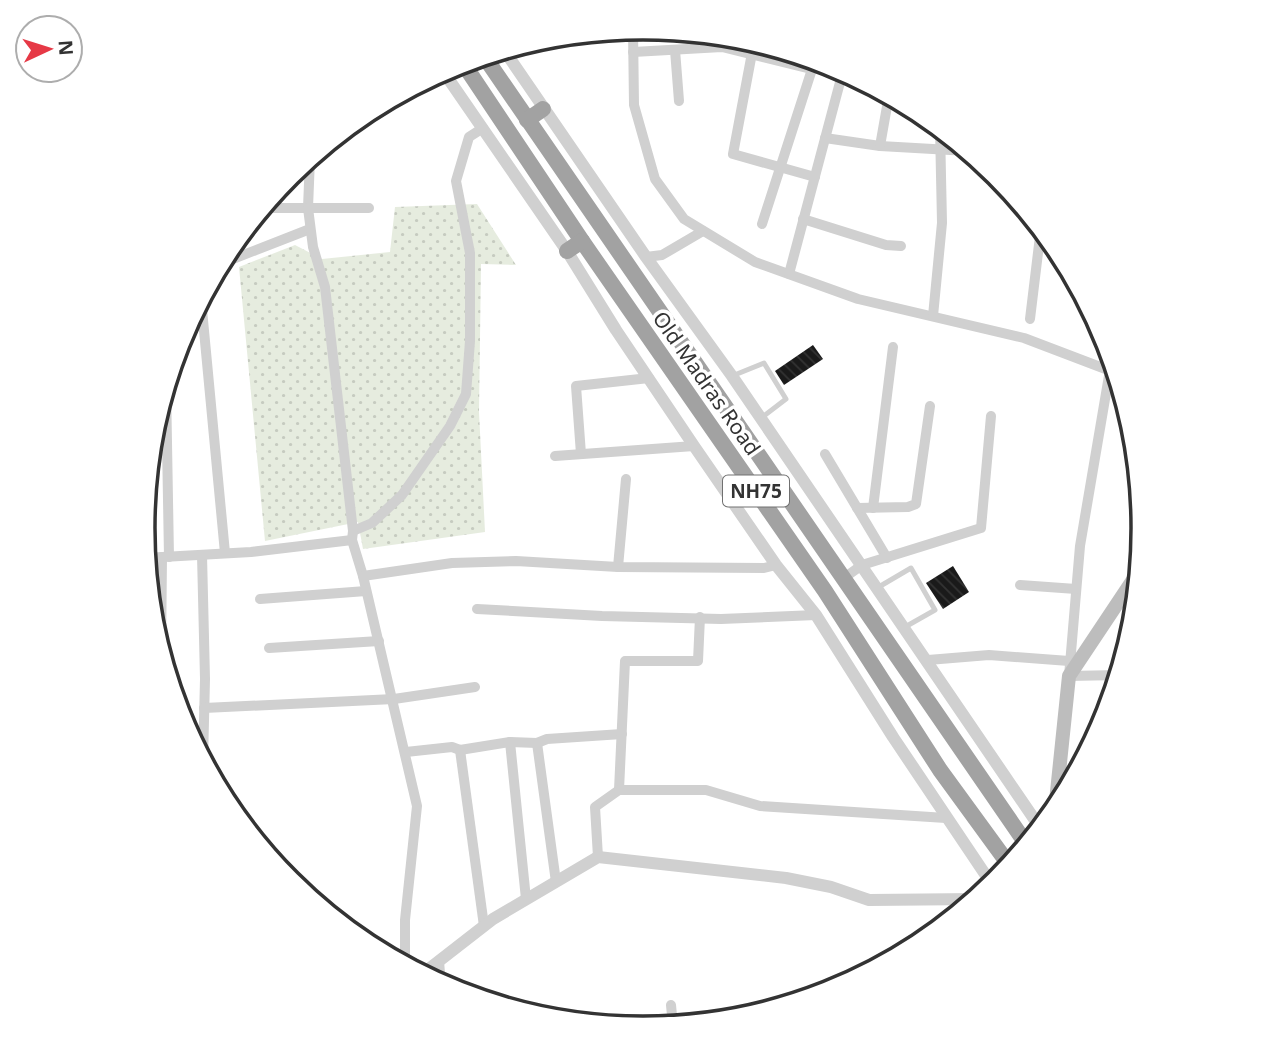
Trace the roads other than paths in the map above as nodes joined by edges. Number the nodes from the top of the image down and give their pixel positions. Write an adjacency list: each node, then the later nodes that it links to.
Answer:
1 (633, 40): 5 (street)
2 (692, 43): 3 (street)
3 (692, 48): 4 (street); 6 (street)
4 (675, 50): 5 (street); 14 (street)
5 (633, 52): 33 (street)
6 (746, 52)
7 (752, 53): 24 (street)
8 (510, 59): 16 (street)
9 (490, 65): 17 (highway, Old Madras Road / NH75)
10 (811, 70): 24 (street)
11 (469, 72): 34 (highway, Old Madras Road / NH75)
12 (449, 80): 18 (street)
13 (840, 82): 19 (street)
14 (680, 101)
15 (887, 106): 21 (street)
16 (543, 108): 17 (highway); 38 (street)
17 (527, 120): 70 (highway, Old Madras Road / NH75)
18 (483, 128): 37 (street); 60 (street)
19 (825, 138): 21 (street); 26 (street)
20 (941, 142): 22 (street)
21 (880, 146): 22 (street)
22 (941, 149): 23 (street); 41 (street)
23 (951, 150)
24 (779, 167): 26 (street); 31 (street)
25 (309, 172): 28 (street)
26 (815, 177): 30 (street)
27 (275, 208): 28 (street)
28 (308, 208): 29 (street); 32 (street)
29 (369, 208)
30 (803, 219): 36 (street); 40 (street)
31 (762, 224)
32 (310, 229): 39 (street); 60 (street)
33 (703, 231): 38 (street); 40 (street)
34 (582, 240): 37 (highway); 104 (highway, Old Madras Road / NH75)
35 (1039, 243): 43 (street)
36 (901, 246)
37 (568, 251): 47 (street)
38 (646, 257): 46 (street)
39 (237, 258)
40 (789, 274): 41 (street)
41 (933, 316): 45 (street)
42 (203, 318): 61 (street)
43 (1030, 319)
44 (893, 347): 59 (street)
45 (1104, 368)
46 (732, 376): 51 (street); 51 (lane)
47 (649, 378): 53 (street); 54 (street)
48 (1110, 387): 74 (street)
49 (930, 406): 59 (street)
50 (991, 416): 65 (street)
51 (760, 419): 67 (street)
52 (166, 424): 64 (street)
53 (694, 446): 54 (street); 66 (street)
54 (581, 454): 56 (street)
55 (825, 454): 58 (street)
56 (555, 456)
57 (626, 479): 68 (street)
58 (858, 508): 59 (street); 65 (street)
59 (873, 508)
60 (352, 535): 61 (street); 69 (street)
61 (225, 553): 62 (street)
62 (202, 555): 64 (street); 89 (street)
63 (156, 557): 64 (street)
64 (166, 557): 78 (street)
65 (887, 558): 67 (street)
66 (776, 565): 68 (street); 79 (street)
67 (862, 565): 70 (street); 73 (street)
68 (618, 567): 69 (street)
69 (363, 576): 75 (street)
70 (844, 578): 102 (highway, Old Madras Road / NH75)
71 (1020, 585): 74 (street)
72 (1127, 587): 85 (main road)
73 (877, 588): 81 (street); 81 (lane)
74 (1076, 589): 85 (street)
75 (366, 591): 76 (street); 82 (street)
76 (260, 598)
77 (477, 609): 80 (street)
78 (162, 613)
79 (816, 615): 80 (street); 100 (street)
80 (700, 617): 90 (street)
81 (905, 627): 84 (street)
82 (379, 640): 83 (street); 88 (street)
83 (269, 648)
84 (928, 660): 85 (street); 101 (street)
85 (1069, 669): 86 (street); 96 (main road)
86 (1109, 674)
87 (475, 687): 88 (street)
88 (394, 699): 89 (street); 95 (street)
89 (204, 708): 91 (street)
90 (622, 734): 93 (street); 99 (street)
91 (203, 740)
92 (510, 743): 93 (street); 94 (street); 107 (street)
93 (537, 743): 106 (street)
94 (460, 750): 95 (street); 109 (street)
95 (405, 752): 110 (street)
96 (1059, 771): 97 (street); 98 (main road)
97 (1067, 771)
98 (1058, 786)
99 (620, 790): 100 (street); 103 (street)
100 (946, 818): 105 (street)
101 (1035, 820)
102 (1021, 837)
103 (598, 857): 106 (street); 108 (street)
104 (1004, 857)
105 (986, 876)
106 (556, 882): 107 (street)
107 (527, 899): 109 (street)
108 (961, 899)
109 (484, 926): 111 (street)
110 (405, 954)
111 (439, 961): 112 (street); 113 (street)
112 (430, 968)
113 (440, 972)
114 (671, 1006): 115 (street)
115 (672, 1016)

